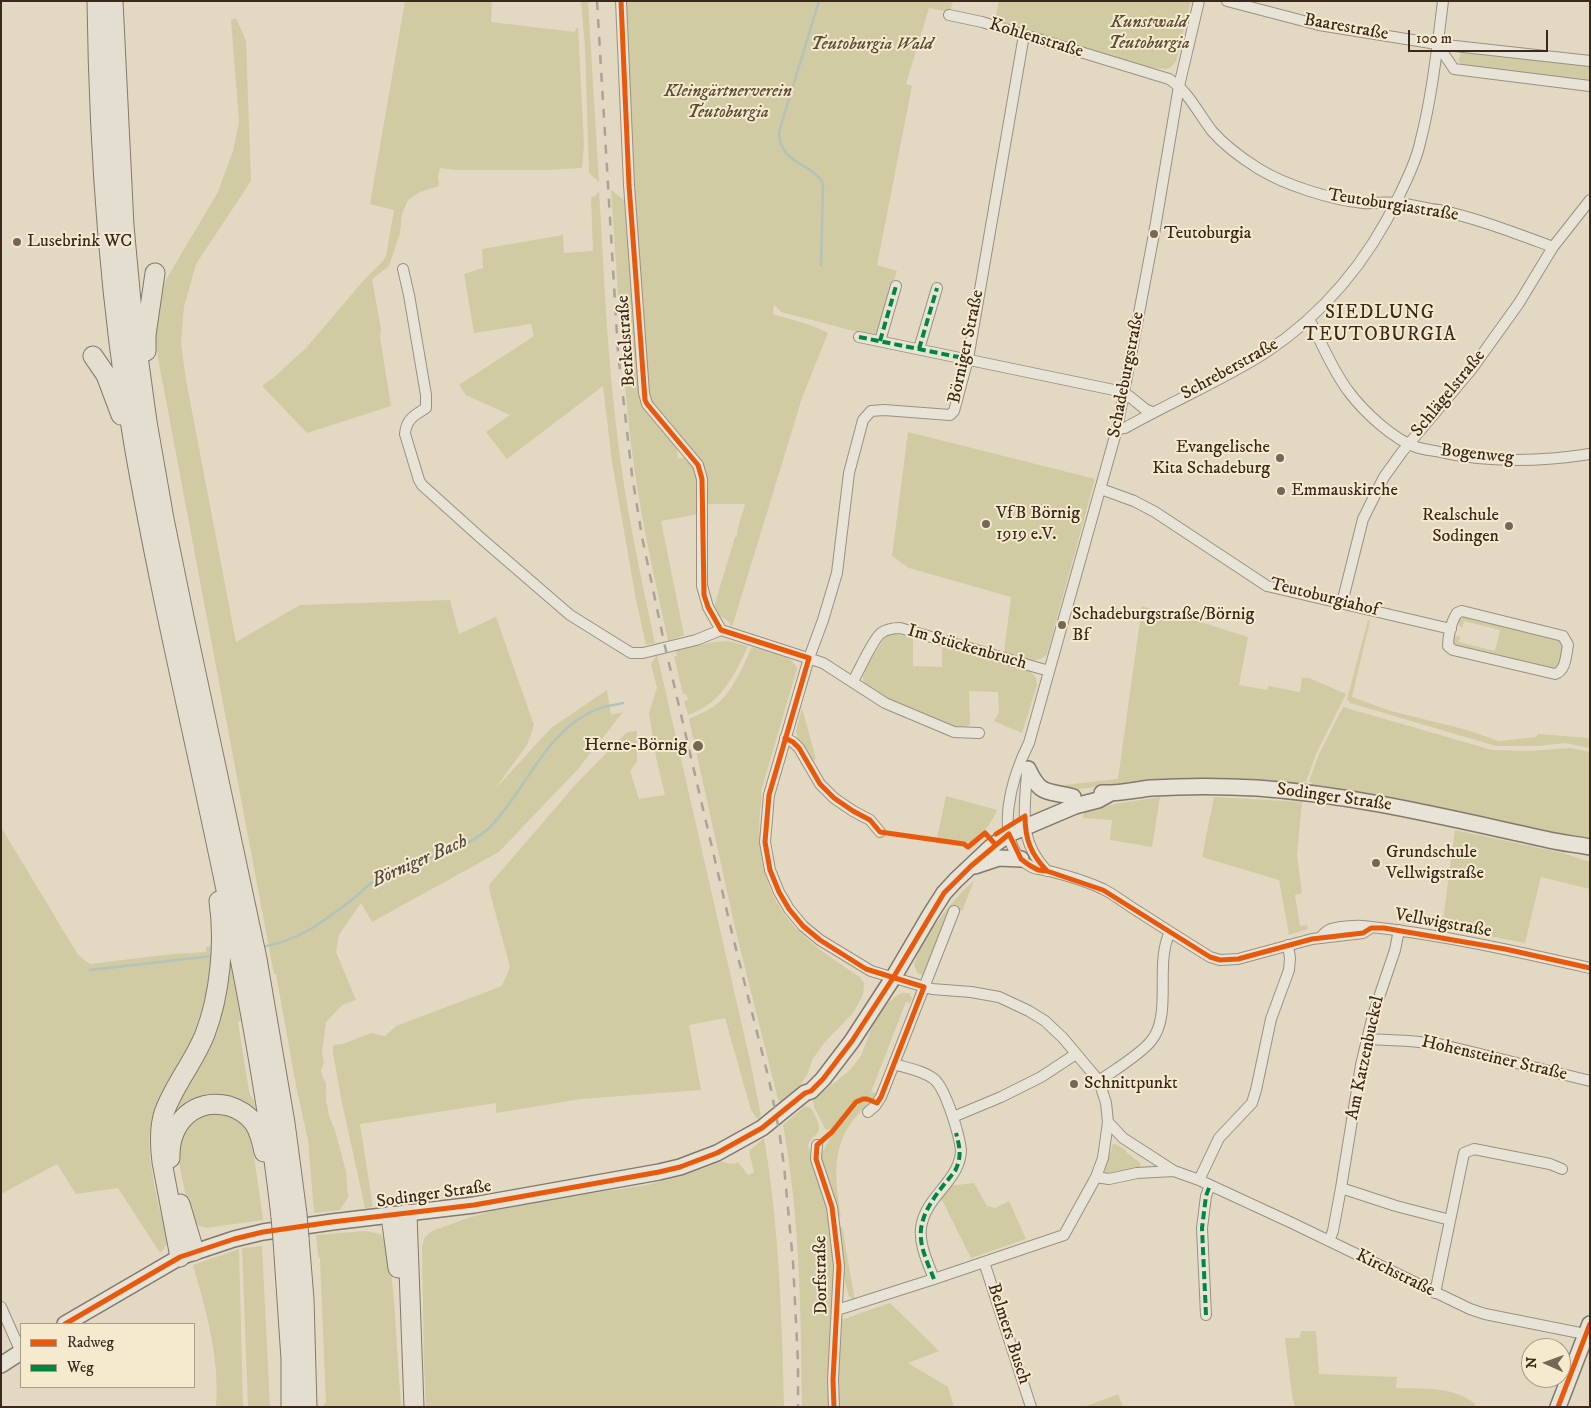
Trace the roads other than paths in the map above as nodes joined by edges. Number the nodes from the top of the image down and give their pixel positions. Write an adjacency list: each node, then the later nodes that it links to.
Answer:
1 (97, 1): 33 (highway)
2 (113, 1): 28 (highway)
3 (621, 1): 36 (street, Berkelstraße)
4 (1199, 1): 11 (street, Schadeburgstraße)
5 (1227, 1): 9 (street, Baarestraße)
6 (1443, 1): 9 (street, Schreberstraße)
7 (949, 15): 8 (street, Kohlenstraße)
8 (1024, 35): 11 (street, Kohlenstraße); 25 (street, Börniger Straße)
9 (1437, 44): 10 (street, Baarestraße); 12 (street); 14 (street, Schreberstraße)
10 (1590, 61)
11 (1179, 86): 14 (street, Teutoburgiastraße); 26 (street, Schadeburgstraße)
12 (1590, 86)
13 (1590, 200): 15 (street, Schlägelstraße)
14 (1396, 202): 15 (street, Teutoburgiastraße); 20 (street, Schreberstraße)
15 (1553, 247): 30 (street, Schlägelstraße)
16 (402, 269): 36 (street)
17 (155, 272): 28 (highway)
18 (896, 286): 22 (street)
19 (937, 288): 23 (street)
20 (1309, 319): 27 (street, Schreberstraße); 30 (street, Bogenweg)
21 (860, 337): 22 (street)
22 (880, 341): 23 (street)
23 (919, 350): 25 (street)
24 (93, 356): 33 (highway)
25 (968, 359): 26 (street); 37 (street, Börniger Straße)
26 (1124, 394): 27 (street); 29 (street, Schadeburgstraße)
27 (1152, 412): 29 (street, Schreberstraße)
28 (147, 422): 58 (highway)
29 (1117, 429): 32 (street, Schadeburgstraße)
30 (1409, 443): 31 (street, Bogenweg); 34 (street, Schlägelstraße)
31 (1590, 454)
32 (1101, 489): 34 (street, Teutoburgiahof); 38 (street, Schadeburgstraße)
33 (145, 507): 58 (highway)
34 (1342, 603): 35 (street, Teutoburgiahof)
35 (1451, 629): 35 (street)
36 (721, 630): 37 (street)
37 (809, 658): 39 (street); 41 (street)
38 (1050, 671): 39 (street, Im Stückenbruch); 42 (street, Schadeburgstraße)
39 (853, 681): 40 (street)
40 (979, 733)
41 (786, 738): 48 (street); 61 (street)
42 (1029, 743): 43 (street, Schadeburgstraße); 47 (street, Schadeburgstraße)
43 (1028, 769): 45 (main road); 46 (street, Schadeburgstraße)
44 (1110, 793): 45 (main road, Sodinger Straße); 46 (main road, Sodinger Straße); 49 (main road, Sodinger Straße)
45 (1073, 797): 46 (main road, Sodinger Straße)
46 (1025, 822): 47 (main road, Sodinger Straße); 54 (street)
47 (1008, 830): 52 (street); 53 (main road, Sodinger Straße); 61 (main road, Sodinger Straße)
48 (880, 832)
49 (1554, 841): 50 (main road, Sodinger Straße); 51 (main road, Sodinger Straße)
50 (1590, 847)
51 (1590, 854)
52 (1021, 859): 53 (main road); 54 (street, Vellwigstraße)
53 (971, 866): 61 (main road, Sodinger Straße)
54 (1048, 871): 57 (street, Vellwigstraße)
55 (954, 911): 62 (street)
56 (1399, 930): 59 (street, Vellwigstraße); 60 (street, Vellwigstraße); 63 (street, Am Katzenbuckel)
57 (1170, 932): 59 (street, Vellwigstraße); 66 (street)
58 (237, 943): 78 (highway); 83 (highway)
59 (1288, 945): 75 (street)
60 (1590, 968)
61 (889, 977): 62 (street, Dorfstraße); 79 (main road, Sodinger Straße)
62 (924, 987): 64 (street, Dorfstraße); 65 (street)
63 (1367, 1040): 67 (street, Hohensteiner Straße); 77 (street, Am Katzenbuckel)
64 (1076, 1054): 66 (street, Dorfstraße); 69 (street)
65 (894, 1064): 68 (street); 69 (street)
66 (1099, 1081): 70 (street, Dorfstraße)
67 (1590, 1081)
68 (868, 1112)
69 (953, 1117): 85 (street)
70 (1108, 1122): 73 (street, Kirchstraße); 74 (street, Dorfstraße)
71 (817, 1145): 88 (street, Dorfstraße)
72 (1562, 1168): 80 (street)
73 (1174, 1171): 74 (street, Kirchstraße); 75 (street, Kirchstraße)
74 (1096, 1177): 84 (street, Dorfstraße)
75 (1199, 1180): 76 (street, Kirchstraße)
76 (1210, 1185): 82 (street, Kirchstraße); 89 (street)
77 (1341, 1188): 80 (street); 82 (street, Am Katzenbuckel)
78 (286, 1213): 81 (highway, bridge); 83 (highway)
79 (399, 1215): 83 (main road, Sodinger Straße); 99 (highway); 100 (highway)
80 (1450, 1220): 86 (street)
81 (291, 1239): 95 (highway); 96 (highway)
82 (1329, 1241): 86 (street, Kirchstraße)
83 (187, 1254): 90 (main road, Sodinger Straße)
84 (984, 1262): 85 (street, Dorfstraße); 102 (street, Belmers Busch)
85 (934, 1279): 88 (street, Dorfstraße)
86 (1435, 1293): 91 (street, Kirchstraße)
87 (1, 1307): 92 (street)
88 (838, 1310): 101 (street, Dorfstraße)
89 (1206, 1315)
90 (67, 1323)
91 (1589, 1331): 103 (main road)
92 (20, 1350)
93 (20, 1353): 94 (main road)
94 (1, 1365)
95 (306, 1366): 97 (highway); 98 (highway)
96 (291, 1407)
97 (307, 1407)
98 (315, 1407)
99 (409, 1407)
100 (414, 1407)
101 (834, 1407)
102 (1032, 1407)
103 (1558, 1407)

